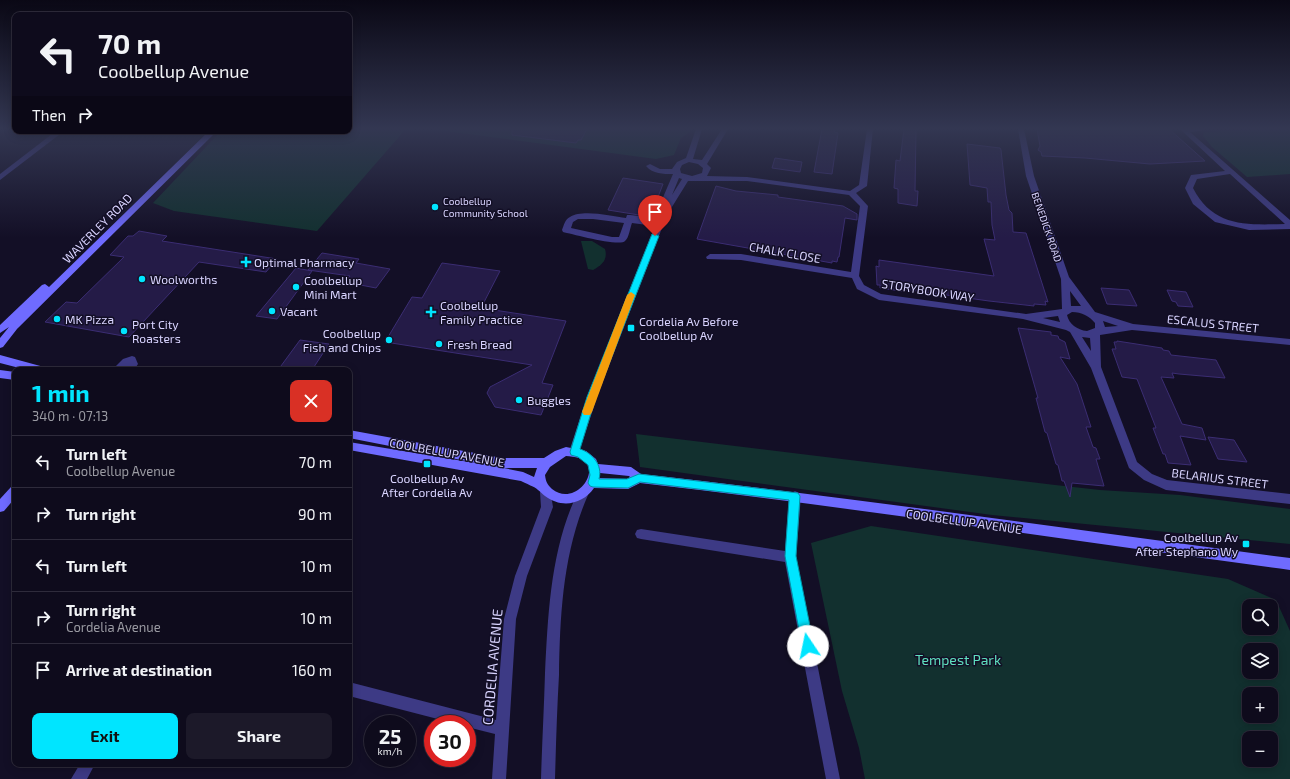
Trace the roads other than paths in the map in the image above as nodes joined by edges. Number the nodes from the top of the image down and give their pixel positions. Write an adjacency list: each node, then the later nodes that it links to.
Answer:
1 (16, 165): 12 (street)
2 (170, 165): 28 (street, WAVERLEY ROAD)
3 (178, 165): 31 (street, WAVERLEY ROAD)
4 (679, 165): 10 (street)
5 (865, 165): 16 (street)
6 (1028, 165): 22 (street, BENEDICK ROAD)
7 (1224, 165): 11 (street)
8 (650, 166): 10 (street)
9 (705, 166): 14 (street); 15 (street)
10 (677, 170): 13 (street); 17 (street)
11 (1231, 172): 19 (street); 19 (street)
12 (0, 178)
13 (686, 178): 14 (street); 17 (street)
14 (697, 178): 15 (street)
15 (747, 179): 16 (street)
16 (851, 193): 21 (street)
17 (662, 220): 18 (street); 41 (street)
18 (629, 221): 18 (street)
19 (1290, 225)
20 (710, 257): 21 (street, CHALK CLOSE)
21 (855, 276): 25 (street, STORYBOOK WAY)
22 (1065, 278): 23 (street); 24 (street)
23 (1065, 311): 24 (street); 25 (street); 27 (street)
24 (1092, 314): 26 (street); 29 (street)
25 (1023, 316): 27 (street)
26 (1133, 327): 29 (street); 30 (street, ESCALUS STREET)
27 (1071, 329): 29 (street); 36 (street)
28 (0, 330)
29 (1096, 332): 36 (street)
30 (1290, 342)
31 (0, 345)
32 (0, 359): 33 (street)
33 (30, 367)
34 (120, 367): 35 (street)
35 (130, 367)
36 (1096, 367): 50 (street, BELARIUS STREET)
37 (0, 374): 38 (street)
38 (12, 376)
39 (352, 435): 42 (street, COOLBELLUP AVENUE)
40 (352, 447): 46 (street, COOLBELLUP AVENUE)
41 (574, 452): 42 (street); 43 (street)
42 (545, 462): 46 (street)
43 (595, 468): 44 (street, COOLBELLUP AVENUE); 45 (street)
44 (639, 478): 45 (street, COOLBELLUP AVENUE); 49 (street, COOLBELLUP AVENUE)
45 (593, 483): 48 (street)
46 (544, 489): 48 (street); 56 (street, CORDELIA AVENUE)
47 (12, 493): 51 (street)
48 (582, 494): 60 (street)
49 (795, 496): 53 (street); 54 (street, COOLBELLUP AVENUE)
50 (1290, 499)
51 (0, 507)
52 (641, 534): 53 (street)
53 (790, 556): 61 (street)
54 (1290, 564)
55 (352, 690): 56 (street)
56 (503, 729): 59 (street, CORDELIA AVENUE)
57 (86, 767): 58 (street)
58 (78, 779)
59 (499, 779)
60 (548, 779)
61 (833, 779)

